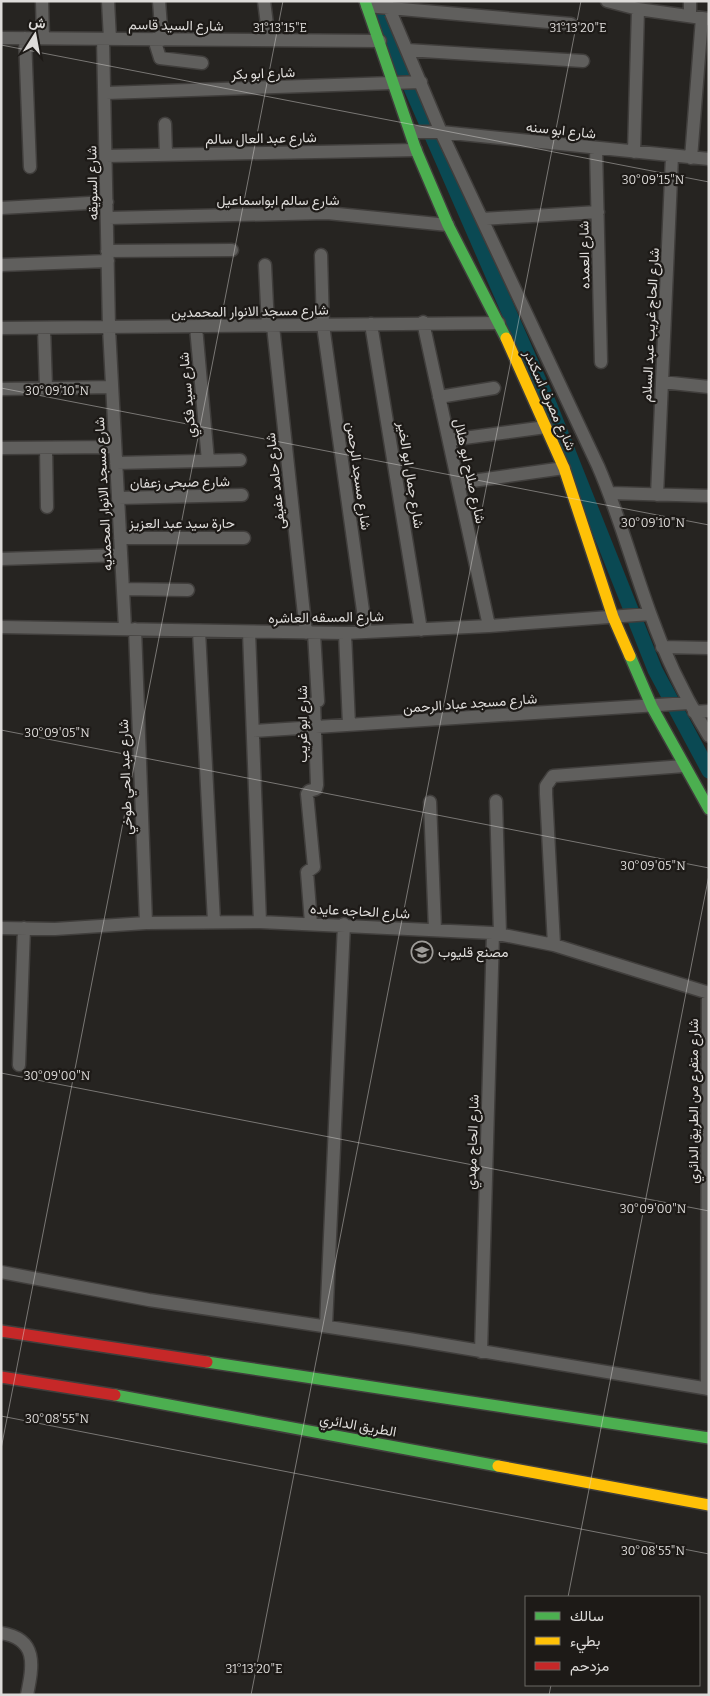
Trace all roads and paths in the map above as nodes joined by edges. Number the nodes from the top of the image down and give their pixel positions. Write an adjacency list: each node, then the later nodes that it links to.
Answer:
1 (42, 1): 14 (street)
2 (108, 1): 15 (street, شارع السويقه)
3 (159, 1): 16 (street)
4 (264, 1): 17 (street)
5 (606, 1): 9 (street)
6 (690, 1): 10 (street)
7 (366, 4): 8 (street); 18 (main road, شارع مصرف اسكندر)
8 (387, 4): 11 (street); 19 (street, شارع مصرف اسكندر)
9 (638, 9): 10 (street); 30 (street)
10 (700, 18): 34 (street)
11 (571, 24)
12 (1, 38): 13 (street, شارع السيد قاسم)
13 (25, 38): 14 (street, شارع السيد قاسم); 36 (street)
14 (42, 38): 15 (street, شارع السيد قاسم)
15 (107, 39): 16 (street, شارع السيد قاسم); 24 (street, شارع السويقه)
16 (158, 40): 17 (street, شارع السيد قاسم); 21 (street)
17 (269, 40): 18 (street, شارع السيد قاسم)
18 (380, 41): 23 (main road, شارع مصرف اسكندر)
19 (407, 50): 20 (street); 22 (street, شارع مصرف اسكندر)
20 (583, 61)
21 (202, 63)
22 (421, 82): 23 (street, شارع ابو بكر); 27 (street, شارع مصرف اسكندر)
23 (395, 84): 24 (street, شارع ابو بكر); 26 (main road, شارع مصرف اسكندر)
24 (106, 93): 32 (street, شارع السويقه)
25 (165, 124): 31 (street)
26 (411, 132): 27 (street, شارع ابو سنه); 29 (main road, شارع مصرف اسكندر)
27 (441, 132): 28 (street, شارع ابو سنه); 41 (street, شارع مصرف اسكندر)
28 (596, 148): 30 (street, شارع ابو سنه); 39 (street, شارع العمده)
29 (416, 150): 31 (street, شارع عبد العال سالم); 42 (main road, شارع مصرف اسكندر)
30 (634, 152): 33 (street, شارع ابو سنه)
31 (166, 155): 32 (street, شارع عبد العال سالم)
32 (106, 156): 37 (street, شارع السويقه)
33 (672, 156): 34 (street, شارع ابو سنه); 58 (street, شارع الحاج غريب عبد السلام)
34 (691, 158): 35 (street, شارع ابو سنه)
35 (709, 159)
36 (30, 166)
37 (107, 202): 38 (street); 40 (street, شارع السويقه)
38 (1, 208)
39 (598, 212): 41 (street); 57 (street, شارع العمده)
40 (108, 218): 42 (street, شارع سالم ابواسماعيل); 45 (street, شارع السويقه)
41 (482, 219): 75 (street, شارع مصرف اسكندر)
42 (448, 225): 49 (main road, شارع مصرف اسكندر)
43 (232, 250): 45 (street)
44 (321, 255): 51 (street, شارع مسجد الرحمن)
45 (108, 256): 46 (street); 56 (street, شارع السويقه)
46 (1, 265)
47 (265, 265): 52 (street, شارع حامد عفيفى)
48 (423, 322): 49 (street, شارع مسجد الانوار المحمدين); 50 (street, شارع مسجد الانوار المحمدين); 64 (street, شارع صلاح ابو هلال)
49 (500, 323): 65 (main road, شارع مصرف اسكندر)
50 (371, 324): 51 (street, شارع مسجد الانوار المحمدين); 92 (street, شارع جمال ابو الخير)
51 (323, 325): 52 (street, شارع مسجد الانوار المحمدين); 95 (street, شارع مسجد الرحمن)
52 (271, 326): 53 (street, شارع مسجد الانوار المحمدين); 96 (street, شارع حامد عفيفى)
53 (196, 327): 56 (street, شارع مسجد الانوار المحمدين); 71 (street, شارع سيد فكري)
54 (1, 328): 55 (street, شارع مسجد الانوار المحمدين)
55 (44, 328): 56 (street, شارع مسجد الانوار المحمدين); 61 (street)
56 (109, 328): 59 (street, شارع مسجد الانوار المحمديه)
57 (601, 362)
58 (662, 382): 60 (street); 77 (street, شارع الحاج غريب عبد السلام)
59 (112, 387): 61 (street); 67 (street, شارع مسجد الانوار المحمديه)
60 (709, 387)
61 (46, 388): 63 (street)
62 (494, 388): 64 (street)
63 (1, 389)
64 (439, 397): 66 (street, شارع صلاح ابو هلال)
65 (546, 426): 66 (street); 73 (main road, شارع مصرف اسكندر)
66 (448, 440): 74 (street, شارع صلاح ابو هلال)
67 (115, 446): 69 (street); 72 (street, شارع مسجد الانوار المحمديه)
68 (1, 448): 69 (street)
69 (46, 448): 80 (street)
70 (240, 460): 71 (street)
71 (208, 461): 72 (street)
72 (116, 464): 79 (street, شارع مسجد الانوار المحمديه)
73 (564, 468): 74 (street); 88 (main road, شارع مصرف اسكندر)
74 (458, 483): 89 (street, شارع صلاح ابو هلال)
75 (610, 493): 77 (street); 87 (street, شارع مصرف اسكندر)
76 (242, 495): 79 (street, شارع صبحى زعفان)
77 (657, 495): 78 (street)
78 (709, 496)
79 (118, 498): 81 (street, شارع مسجد الانوار المحمديه)
80 (47, 507)
81 (120, 538): 82 (street, حارة سيد عبد العزيز); 83 (street, شارع مسجد الانوار المحمديه)
82 (244, 538)
83 (121, 555): 84 (street); 85 (street, شارع مسجد الانوار المحمديه)
84 (1, 559)
85 (123, 589): 86 (street); 91 (street, شارع مسجد الانوار المحمديه)
86 (188, 590)
87 (650, 614): 88 (street, شارع المسقه العاشره); 98 (street, شارع مصرف اسكندر)
88 (613, 617): 89 (street, شارع المسقه العاشره); 100 (main road, شارع مصرف اسكندر)
89 (489, 626): 92 (street, شارع المسقه العاشره)
90 (1, 627): 91 (street, شارع المسقه العاشره)
91 (130, 629): 93 (street, شارع المسقه العاشره); 113 (street, شارع عبد الحي طوخي)
92 (421, 630): 95 (street, شارع المسقه العاشره)
93 (199, 631): 94 (street, شارع المسقه العاشره); 111 (street)
94 (250, 632): 96 (street, شارع المسقه العاشره); 105 (street)
95 (366, 632): 97 (street, شارع المسقه العاشره)
96 (310, 633): 97 (street, شارع المسقه العاشره); 104 (street, شارع ابو غريب)
97 (345, 633): 103 (street)
98 (662, 647): 99 (street); 101 (street, شارع مصرف اسكندر)
99 (709, 648)
100 (652, 707): 101 (street, شارع مسجد عباد الرحمن); 103 (street, شارع مسجد عباد الرحمن); 107 (main road, شارع مصرف اسكندر)
101 (691, 707): 102 (street, شارع مسجد عباد الرحمن); 106 (street, شارع مصرف اسكندر)
102 (709, 711)
103 (348, 725): 104 (street, شارع مسجد عباد الرحمن)
104 (315, 728): 105 (street, شارع مسجد عباد الرحمن); 114 (street, شارع ابو غريب)
105 (253, 731): 112 (street)
106 (709, 736)
107 (684, 766): 110 (main road, شارع مصرف اسكندر); 120 (street)
108 (496, 801): 119 (street, شارع الحاج مهدي)
109 (430, 802): 118 (street)
110 (709, 809)
111 (214, 922): 112 (street, شارع الحاجه عايده); 113 (street, شارع الحاجه عايده)
112 (260, 922): 114 (street, شارع الحاجه عايده)
113 (146, 923): 117 (street, شارع الحاجه عايده)
114 (311, 923): 115 (street, شارع الحاجه عايده)
115 (344, 924): 118 (street, شارع الحاجه عايده); 124 (street)
116 (1, 928): 117 (street, شارع الحاجه عايده)
117 (24, 928): 122 (street)
118 (435, 930): 119 (street, شارع الحاجه عايده)
119 (496, 934): 120 (street, شارع الحاجه عايده); 126 (street, شارع الحاج مهدي)
120 (554, 945): 121 (street, شارع الحاجه عايده)
121 (708, 993): 128 (street, شارع متفرع من الطريق الدائري)
122 (19, 1065)
123 (1, 1272): 124 (street)
124 (326, 1326): 126 (street)
125 (1, 1330): 129 (main road)
126 (481, 1352): 128 (street)
127 (1, 1377): 130 (main road, الطريق الدائري)
128 (708, 1389)
129 (709, 1438)
130 (709, 1505)
131 (1, 1633): 132 (street)
132 (28, 1695)

